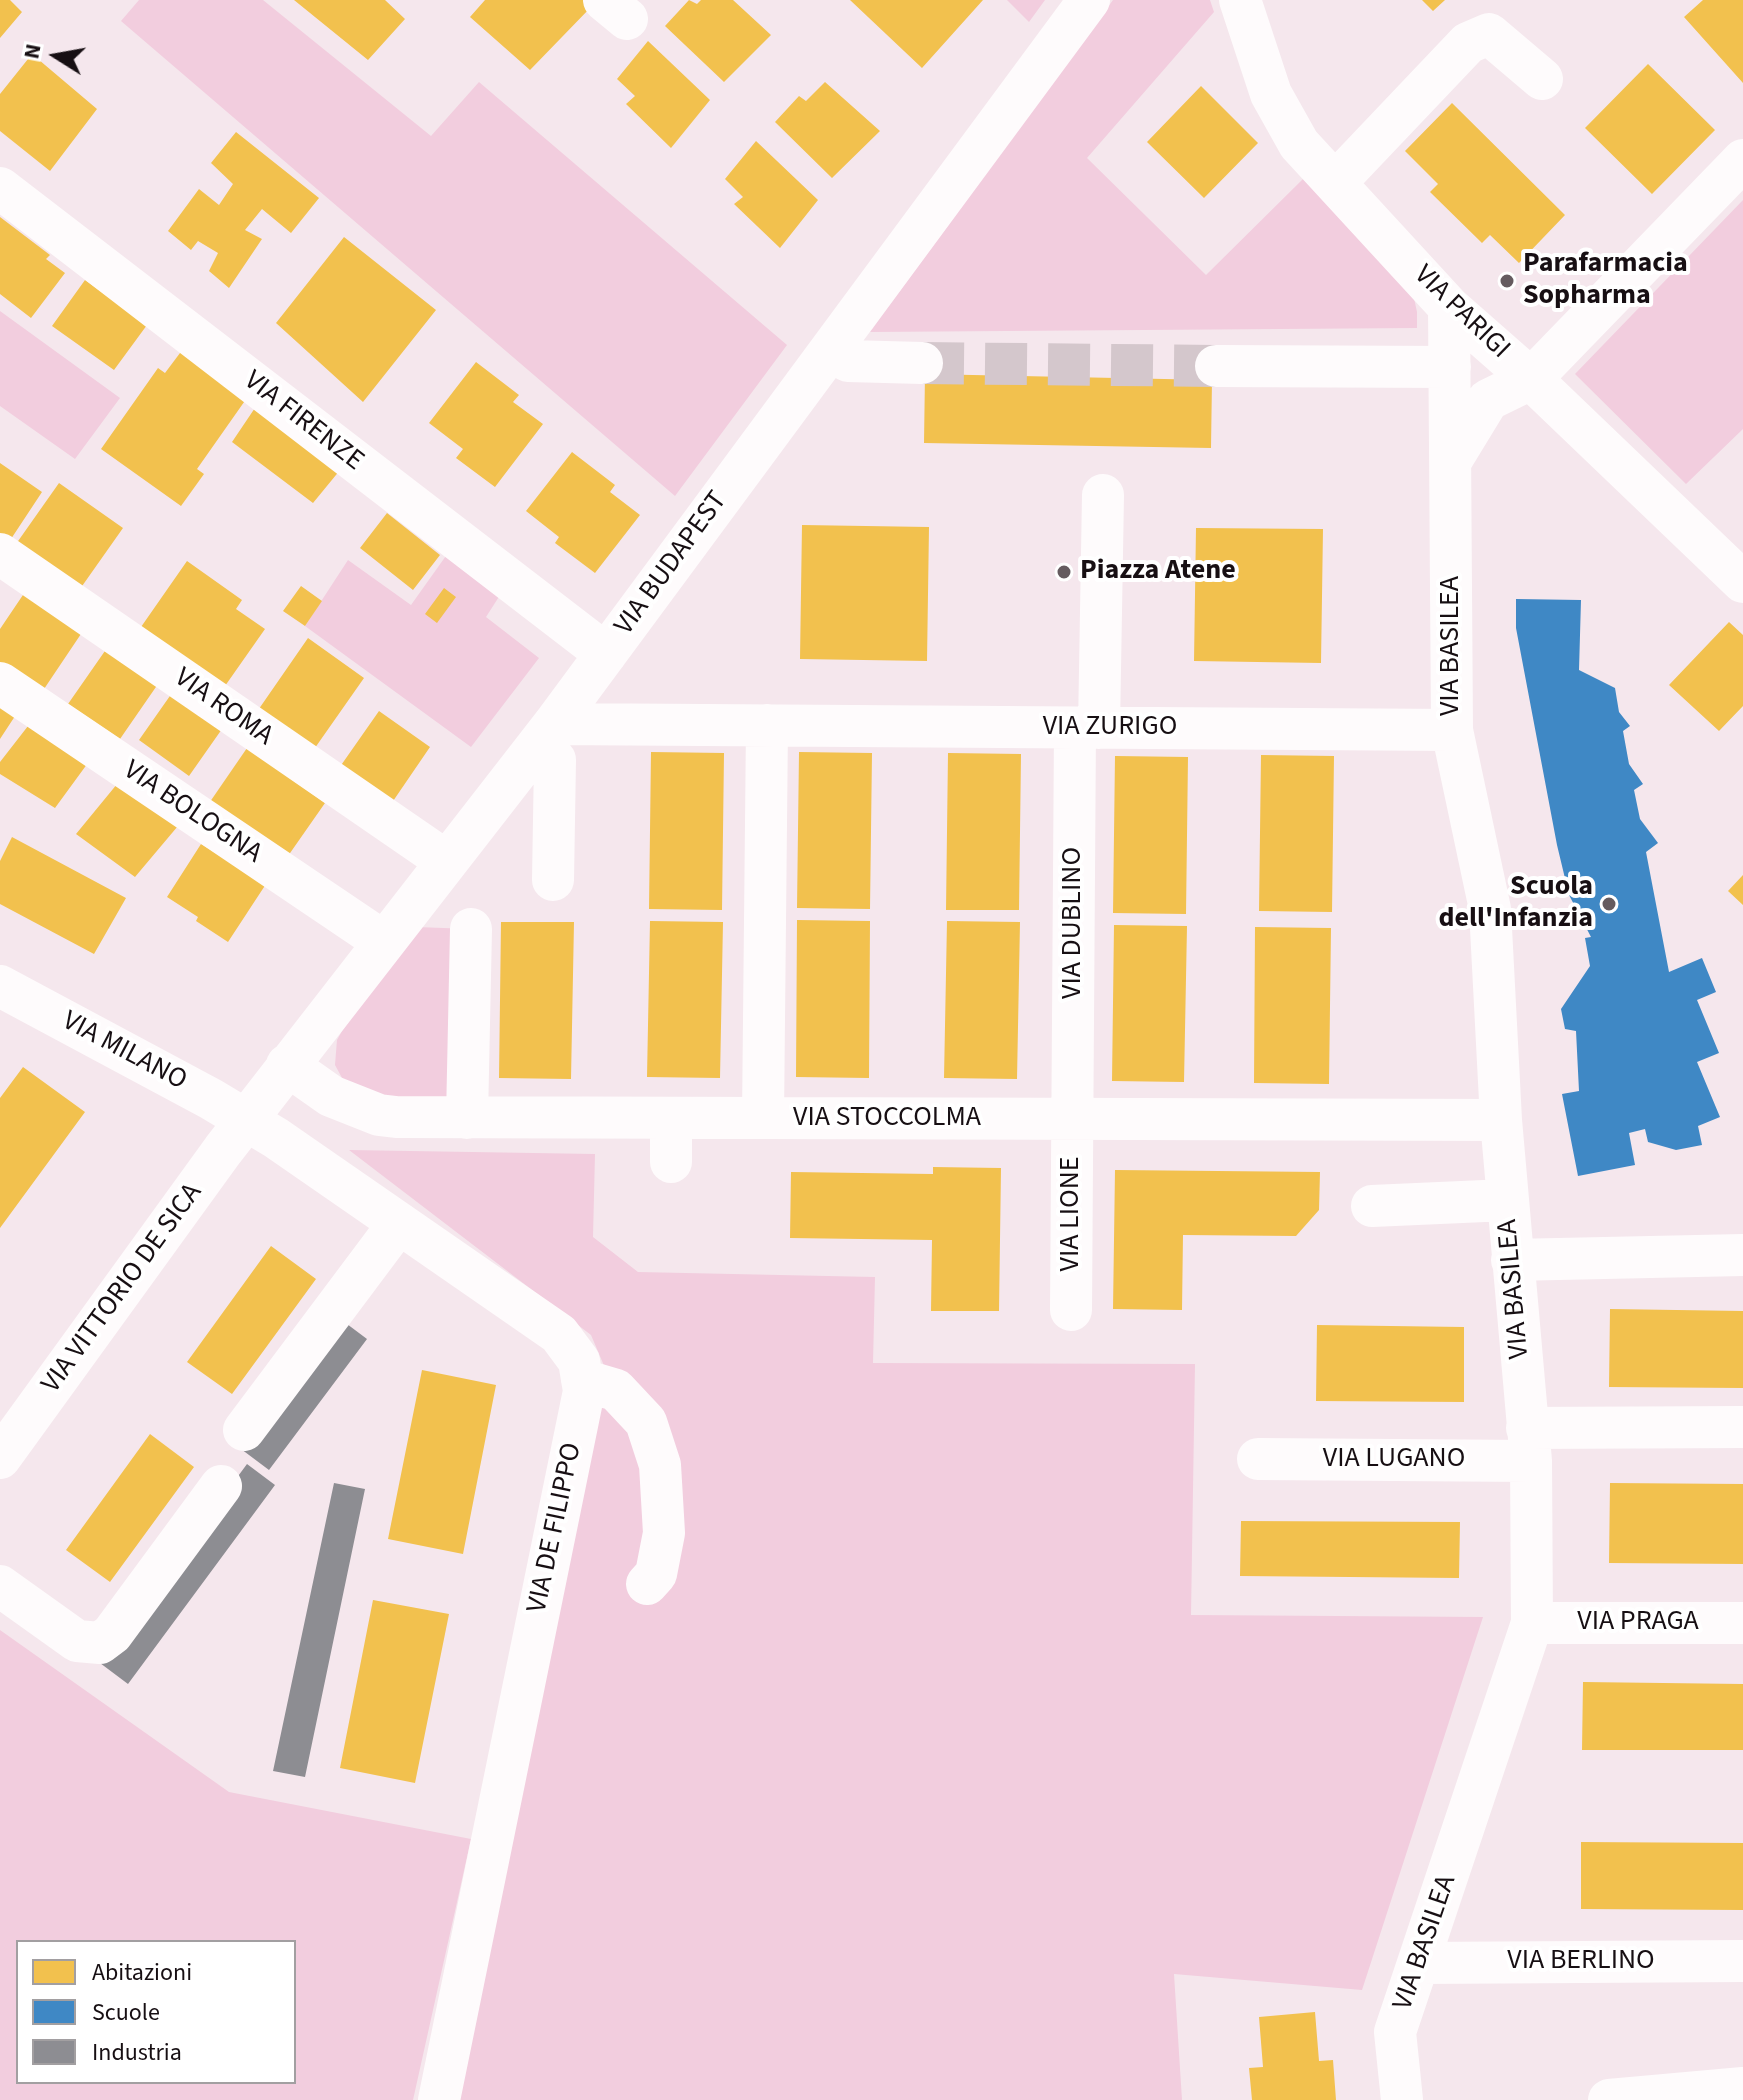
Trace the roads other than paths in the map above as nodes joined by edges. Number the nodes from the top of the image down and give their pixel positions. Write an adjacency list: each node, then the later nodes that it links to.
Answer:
1 (1089, 0): 8 (street, VIA BUDAPEST)
2 (1240, 0): 5 (street, VIA PARIGI)
3 (1542, 79): 5 (street)
4 (1743, 160): 12 (street)
5 (1335, 183): 7 (street, VIA PARIGI)
6 (0, 188): 17 (street, VIA FIRENZE)
7 (1449, 307): 11 (street, VIA BASILEA); 12 (street, VIA PARIGI)
8 (830, 351): 9 (street); 17 (street, VIA BUDAPEST)
9 (922, 363)
10 (1216, 366): 11 (street)
11 (1450, 367): 13 (street, VIA BASILEA)
12 (1531, 379): 13 (street); 16 (street, VIA PARIGI)
13 (1452, 459): 21 (street, VIA BASILEA)
14 (1103, 495): 20 (street)
15 (0, 554): 23 (street, VIA ROMA)
16 (1743, 582)
17 (606, 654): 22 (street, VIA BUDAPEST)
18 (0, 683): 26 (street, VIA BOLOGNA)
19 (767, 725): 20 (street, VIA ZURIGO); 22 (street, VIA ZURIGO); 31 (street)
20 (1087, 728): 21 (street, VIA ZURIGO); 32 (street, VIA DUBLINO)
21 (1452, 730): 34 (street, VIA BASILEA)
22 (546, 734): 23 (street, VIA BUDAPEST); 24 (street)
23 (446, 861): 26 (street, VIA BUDAPEST)
24 (553, 880)
25 (471, 929): 29 (street)
26 (384, 942): 28 (street, VIA BUDAPEST)
27 (0, 986): 33 (street, VIA MILANO)
28 (287, 1065): 29 (street, VIA STOCCOLMA); 33 (street, VIA BUDAPEST)
29 (467, 1118): 30 (street, VIA STOCCOLMA)
30 (671, 1118): 31 (street, VIA STOCCOLMA); 35 (street)
31 (763, 1118): 32 (street, VIA STOCCOLMA)
32 (1072, 1119): 34 (street, VIA STOCCOLMA); 41 (street, VIA LIONE)
33 (246, 1120): 38 (street, VIA DE FILIPPO); 46 (street, VIA VITTORIO DE SICA)
34 (1501, 1120): 36 (street, VIA BASILEA)
35 (671, 1162)
36 (1507, 1200): 37 (street); 40 (street, VIA BASILEA)
37 (1372, 1206)
38 (399, 1223): 42 (street, VIA DE FILIPPO); 44 (street)
39 (1743, 1255): 40 (street)
40 (1512, 1260): 45 (street, VIA BASILEA)
41 (1071, 1310)
42 (582, 1380): 49 (street); 56 (street, VIA DE FILIPPO)
43 (1743, 1427): 45 (street, VIA LUGANO)
44 (244, 1430)
45 (1529, 1444): 47 (street, VIA LUGANO); 51 (street, VIA BASILEA)
46 (0, 1458)
47 (1258, 1459)
48 (221, 1486): 50 (street)
49 (647, 1584)
50 (0, 1586)
51 (1532, 1623): 52 (street, VIA PRAGA); 54 (street, VIA BASILEA)
52 (1743, 1623)
53 (1743, 1961): 54 (street, VIA BERLINO)
54 (1420, 1963): 57 (street, VIA BASILEA)
55 (1743, 2088): 58 (street)
56 (439, 2100)
57 (1402, 2100)
58 (1609, 2100)

